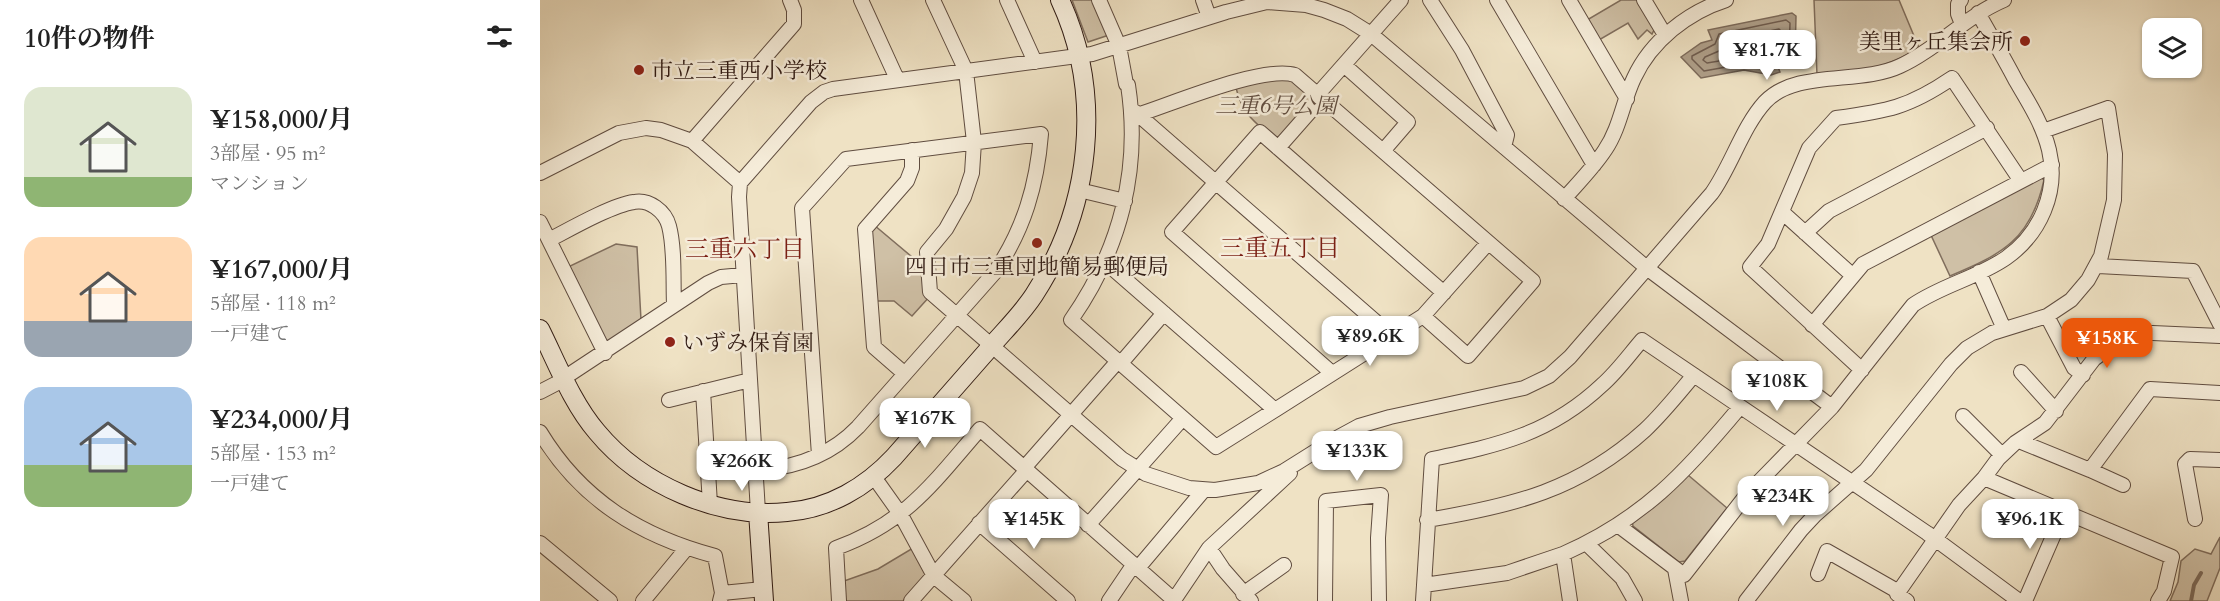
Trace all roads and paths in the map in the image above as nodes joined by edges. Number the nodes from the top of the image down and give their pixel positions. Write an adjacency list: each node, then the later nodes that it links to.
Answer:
1 (790, 0): 33 (street)
2 (861, 0): 27 (street)
3 (933, 0): 26 (street)
4 (1007, 0): 24 (street)
5 (1060, 0): 23 (street)
6 (1100, 0): 22 (street)
7 (1203, 0): 18 (street)
8 (1401, 0): 20 (street)
9 (1430, 0): 35 (street)
10 (1497, 0): 39 (street)
11 (1569, 0): 29 (street)
12 (1644, 0): 21 (street)
13 (1726, 0): 21 (street)
14 (1961, 0): 19 (street)
15 (2004, 0): 17 (street)
16 (1285, 1): 18 (street); 20 (street)
17 (1978, 13): 19 (street); 32 (street)
18 (1209, 17): 22 (street)
19 (1962, 24): 55 (street)
20 (1371, 34): 25 (street); 35 (street)
21 (1665, 35): 29 (street)
22 (1119, 46): 23 (street); 30 (street)
23 (1080, 56): 24 (street); 45 (street)
24 (1035, 62): 26 (street)
25 (1344, 65): 28 (street); 38 (street)
26 (966, 71): 27 (street); 34 (street)
27 (897, 80): 44 (street)
28 (1320, 96): 30 (street); 36 (street); 38 (street)
29 (1628, 99): 39 (street)
30 (1136, 112): 43 (street); 47 (street)
31 (1987, 128): 42 (street); 48 (street); 50 (street)
32 (2043, 131): 40 (street); 54 (street)
33 (692, 141): 41 (street); 44 (street)
34 (974, 142): 37 (street); 62 (street); 62 (street)
35 (1504, 147): 46 (street)
36 (1278, 148): 43 (street); 59 (street)
37 (912, 150): 77 (street); 96 (street)
38 (1383, 151): 52 (street)
39 (1594, 165): 46 (street)
40 (2052, 165): 42 (street); 56 (street)
41 (540, 173)
42 (2021, 181): 58 (street)
43 (1216, 182): 69 (street); 76 (street)
44 (740, 183): 57 (street)
45 (1080, 190): 47 (street); 71 (street)
46 (1564, 198): 55 (street)
47 (1125, 201): 53 (street)
48 (1782, 212): 50 (street); 65 (street)
49 (540, 222): 51 (street)
50 (1805, 233): 58 (street)
51 (549, 240): 60 (street); 72 (street)
52 (1488, 243): 59 (street); 63 (street)
53 (1104, 261): 61 (street); 73 (street)
54 (2098, 266): 64 (street); 66 (street)
55 (1648, 269): 87 (street); 98 (street)
56 (1978, 272): 68 (street); 74 (street)
57 (743, 275): 60 (street); 81 (street)
58 (1852, 275): 65 (street)
59 (1444, 293): 63 (street)
60 (674, 305): 72 (street)
61 (1164, 313): 73 (street); 88 (street)
62 (957, 315): 71 (street); 77 (street)
63 (1423, 316): 69 (street)
64 (2048, 316): 68 (street); 79 (street)
65 (1812, 324): 74 (street)
66 (2220, 324)
67 (540, 329): 80 (street)
68 (2004, 329): 106 (street)
69 (1391, 335): 76 (street)
70 (2220, 336): 79 (street)
71 (992, 345): 90 (street); 104 (street)
72 (605, 352): 80 (street)
73 (1120, 362): 90 (street); 92 (street)
74 (1862, 370): 87 (street)
75 (2021, 372): 89 (street)
76 (1332, 373): 88 (street)
77 (905, 374): 96 (street)
78 (1694, 375): 86 (street); 114 (street); 114 (street)
79 (2083, 375): 89 (street)
80 (565, 379): 83 (street); 109 (street)
81 (750, 380): 82 (street); 100 (street)
82 (703, 391): 85 (street); 109 (street)
83 (540, 392)
84 (2220, 393): 103 (street)
85 (669, 400)
86 (1740, 407): 95 (street); 117 (street)
87 (1832, 407): 95 (street)
88 (1275, 410): 92 (street)
89 (2056, 411): 93 (street)
90 (1071, 415): 101 (street); 102 (street)
91 (1963, 416): 97 (street)
92 (1183, 418): 102 (street)
93 (2019, 441): 97 (street); 103 (street)
94 (542, 442): 122 (street)
95 (1796, 443): 106 (street); 126 (street)
96 (819, 455): 100 (street)
97 (2002, 455): 105 (street)
98 (1307, 458): 108 (street); 121 (street)
99 (2220, 460): 113 (street)
100 (756, 470): 111 (street)
101 (1025, 470): 112 (street); 115 (street); 116 (street)
102 (1138, 470): 108 (street); 116 (street)
103 (2090, 470): 107 (street)
104 (874, 477): 111 (street); 112 (street)
105 (1984, 478): 110 (street); 118 (street)
106 (1852, 482): 118 (street); 147 (street)
107 (2123, 485)
108 (1203, 490): 125 (street)
109 (710, 504): 111 (street)
110 (2064, 511): 149 (street); 150 (street)
111 (758, 512): 130 (street)
112 (901, 515): 128 (street); 136 (street)
113 (2195, 519)
114 (1428, 520): 129 (street)
115 (979, 523): 128 (street); 139 (street)
116 (1089, 525): 125 (street)
117 (1619, 526): 120 (street); 126 (street)
118 (1935, 540): 133 (street); 148 (street)
119 (540, 543): 134 (street)
120 (1587, 544): 123 (street); 145 (street)
121 (1209, 548): 125 (street); 132 (street)
122 (686, 549): 131 (street); 135 (street)
123 (1563, 554): 129 (street); 144 (street)
124 (1284, 565): 132 (street)
125 (1136, 566): 140 (street)
126 (1675, 569): 146 (street)
127 (1818, 574): 133 (street)
128 (934, 576): 137 (street); 138 (street)
129 (1424, 585): 143 (street)
130 (764, 595): 131 (street)
131 (721, 597)
132 (1247, 597)
133 (1903, 597)
134 (610, 601)
135 (643, 601)
136 (839, 601)
137 (911, 601)
138 (964, 601)
139 (1068, 601)
140 (1109, 601)
141 (1325, 601): 142 (street)
142 (1379, 601)
143 (1423, 601)
144 (1570, 601)
145 (1635, 601)
146 (1681, 601)
147 (1746, 601)
148 (2019, 601)
149 (2025, 601)
150 (2158, 601)

